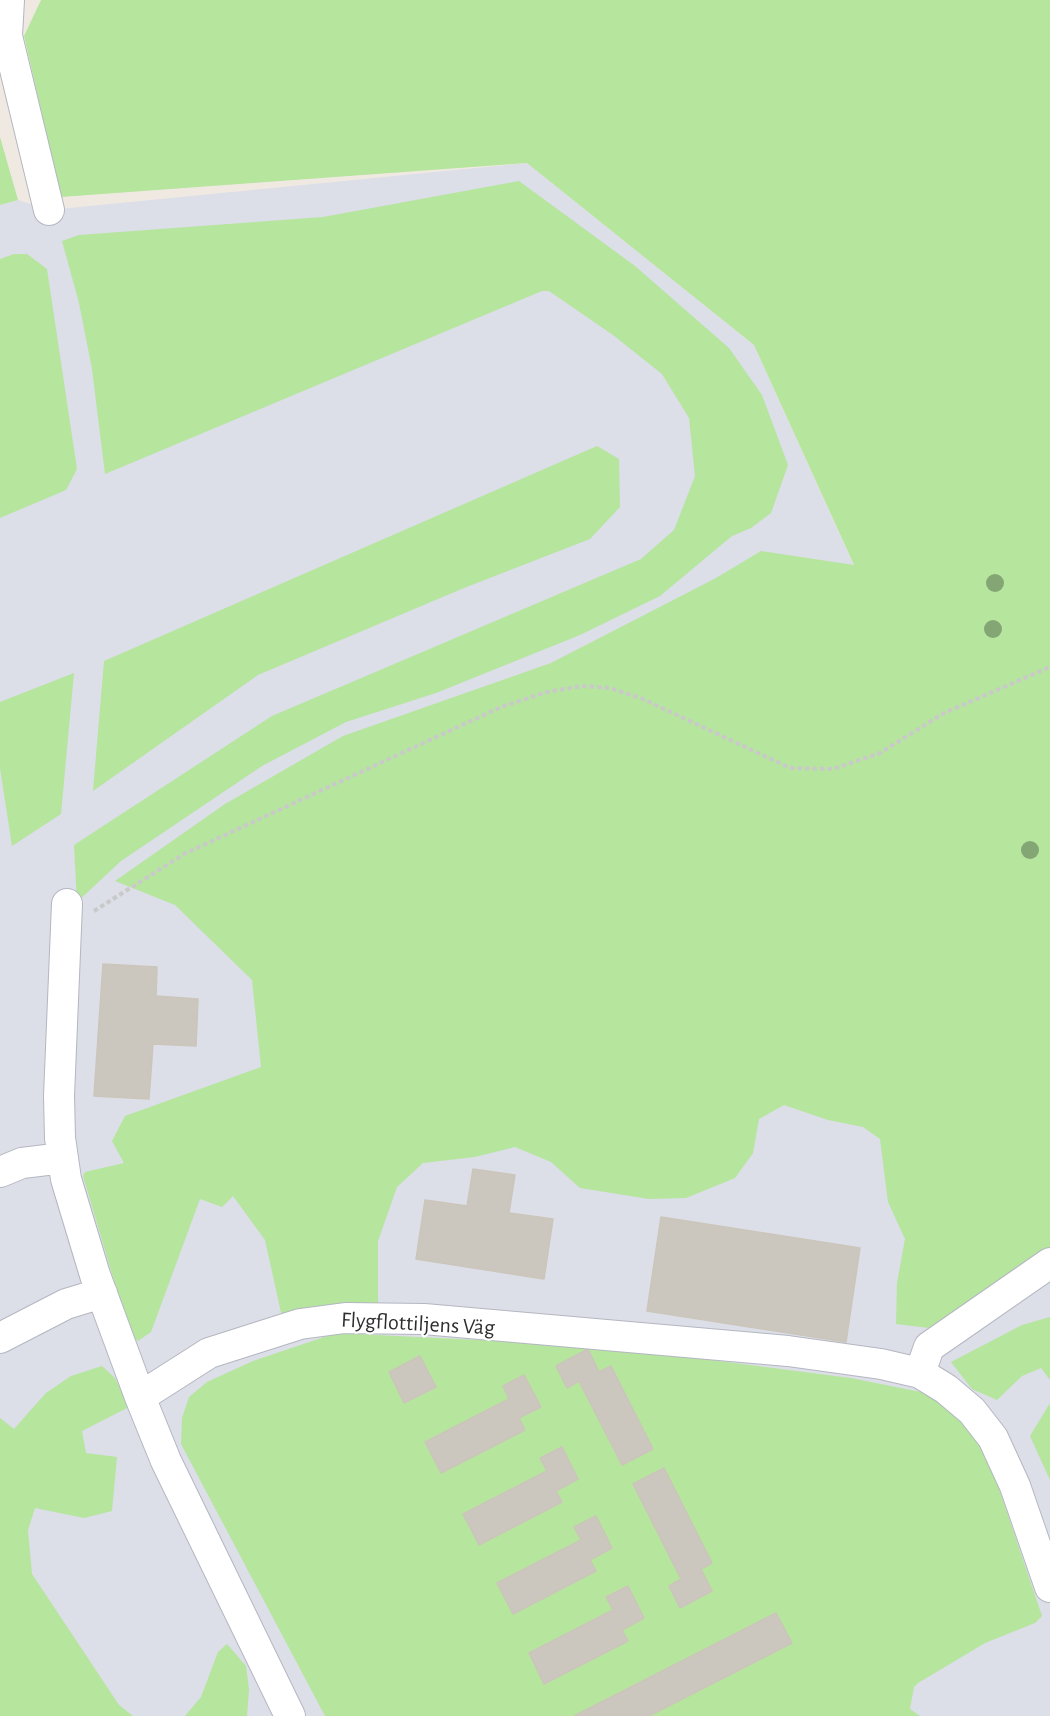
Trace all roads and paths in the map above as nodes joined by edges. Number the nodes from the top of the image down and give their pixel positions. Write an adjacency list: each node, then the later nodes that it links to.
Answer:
1 (9, 0): 2 (street)
2 (49, 210)
3 (1050, 667): 5 (path)
4 (67, 904): 5 (street)
5 (66, 942): 6 (street)
6 (63, 1158): 7 (street); 9 (street)
7 (0, 1172)
8 (1050, 1263): 11 (street)
9 (102, 1293): 10 (street); 12 (street)
10 (0, 1338)
11 (920, 1373): 12 (street, Flygflottiljens Väg); 13 (street, Flygflottiljens Väg)
12 (140, 1396): 14 (street)
13 (1050, 1587)
14 (290, 1716)

